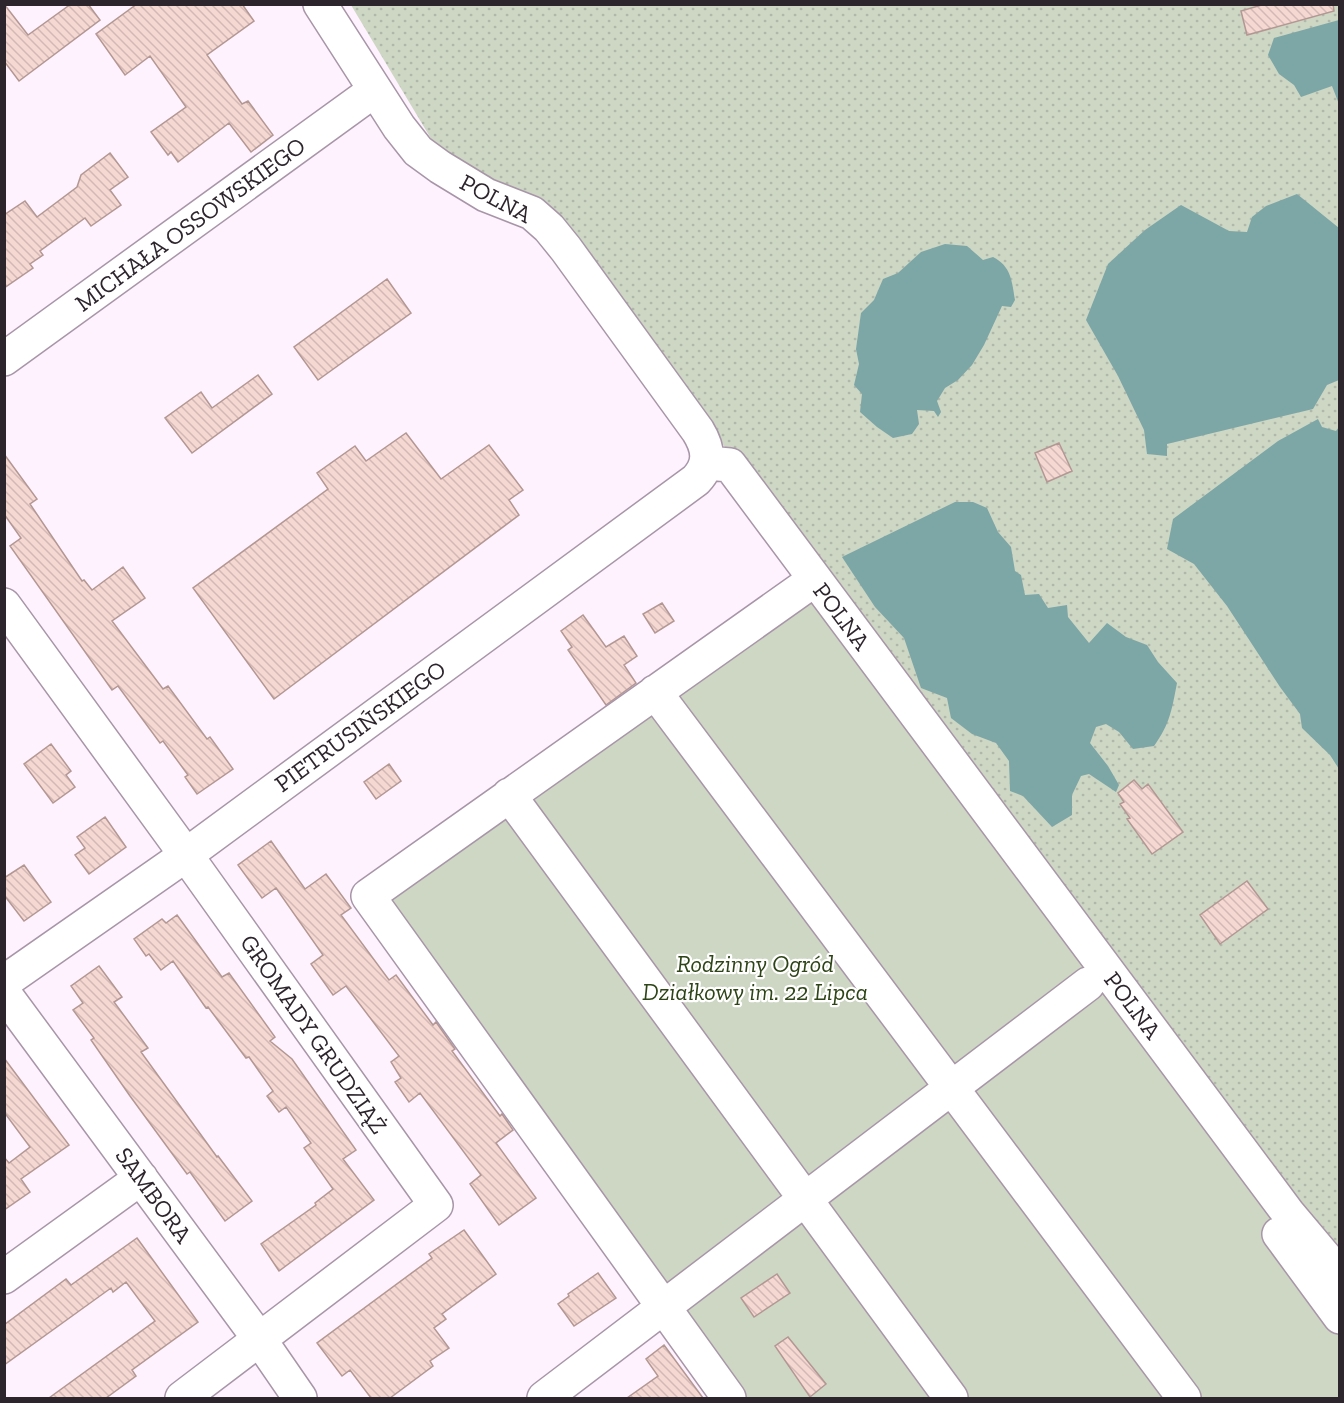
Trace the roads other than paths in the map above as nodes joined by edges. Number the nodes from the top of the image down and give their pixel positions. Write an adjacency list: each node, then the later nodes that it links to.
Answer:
1 (320, 4): 2 (street, POLNA)
2 (375, 90): 3 (street, MICHAŁA OSSOWSKIEGO); 4 (street, POLNA)
3 (5, 356)
4 (707, 463): 5 (street, POLNA); 9 (street, PIETRUSIŃSKIEGO)
5 (810, 584): 7 (street); 16 (street, POLNA); 19 (street)
6 (4, 605): 9 (street, GROMADY GRUDZIĄŻ)
7 (655, 692): 8 (street); 13 (street)
8 (509, 795): 15 (street); 18 (street)
9 (186, 855): 10 (street, PIETRUSIŃSKIEGO); 20 (street, GROMADY GRUDZIĄŻ)
10 (4, 982)
11 (1088, 984): 13 (street)
12 (4, 993): 14 (street, SAMBORA)
13 (952, 1088): 15 (street); 26 (street)
14 (141, 1178): 17 (street); 20 (street, SAMBORA)
15 (806, 1200): 18 (street); 25 (street)
16 (1340, 1275)
17 (4, 1277)
18 (655, 1315): 23 (street); 24 (street)
19 (1340, 1317)
20 (261, 1340): 21 (street, GROMADY GRUDZIĄŻ); 22 (street, SAMBORA)
21 (182, 1398)
22 (300, 1398)
23 (544, 1398)
24 (729, 1398)
25 (951, 1398)
26 (1184, 1398)

